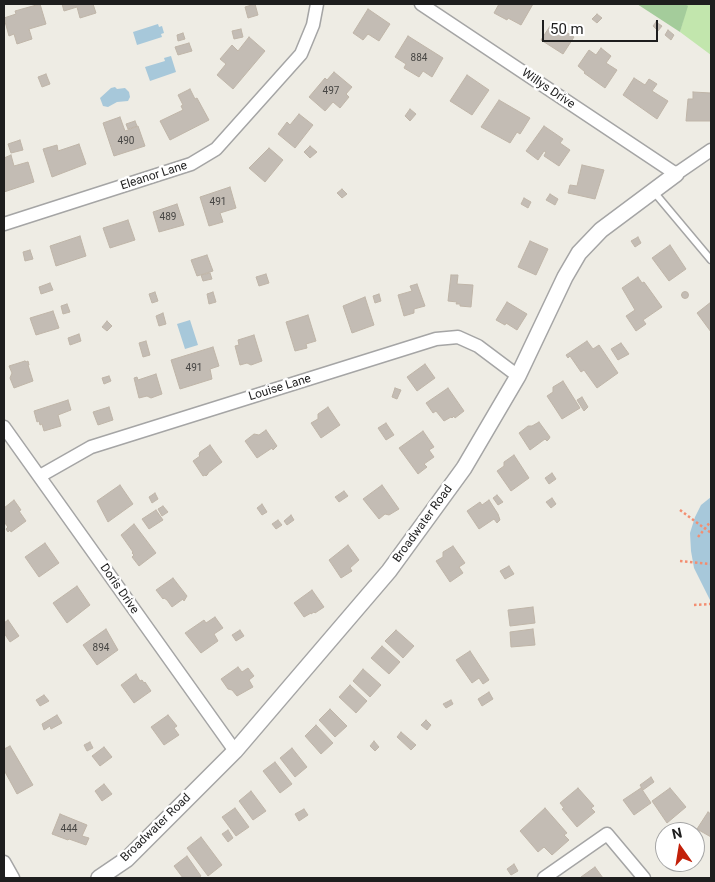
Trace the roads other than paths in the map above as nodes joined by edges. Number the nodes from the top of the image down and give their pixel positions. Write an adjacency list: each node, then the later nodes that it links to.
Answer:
1 (317, 4): 6 (street, Eleanor Lane)
2 (421, 4): 4 (street, Willys Drive)
3 (711, 150): 4 (street, Broadwater Road)
4 (676, 174): 5 (street, Broadwater Road)
5 (653, 191): 7 (lane); 8 (street, Broadwater Road)
6 (4, 224)
7 (711, 260)
8 (518, 376): 10 (street, Louise Lane); 11 (street, Broadwater Road)
9 (4, 427): 10 (street, Doris Drive)
10 (40, 476): 11 (street, Doris Drive)
11 (235, 751): 14 (street, Broadwater Road)
12 (4, 862): 13 (street)
13 (13, 878)
14 (100, 878)
15 (544, 878): 16 (street)
16 (644, 878)

